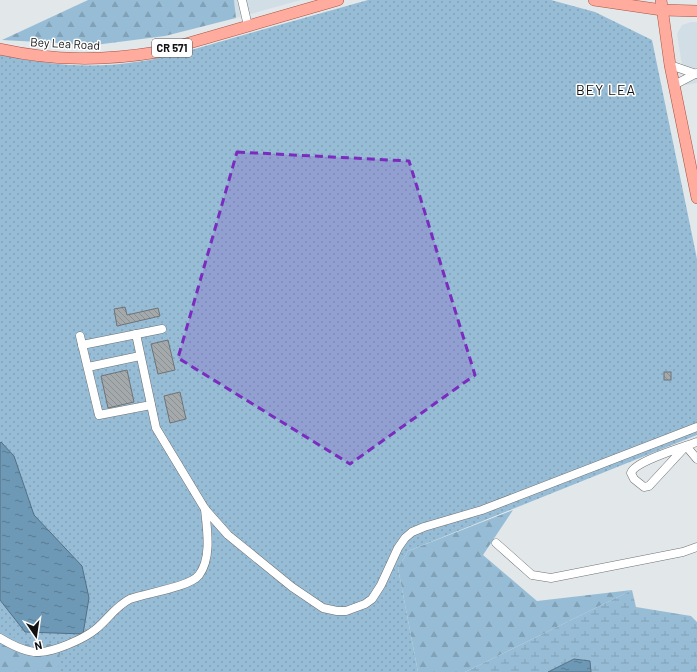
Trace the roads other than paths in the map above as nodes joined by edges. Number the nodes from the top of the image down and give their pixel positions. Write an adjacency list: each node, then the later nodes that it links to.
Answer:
1 (242, 0): 6 (street)
2 (338, 0): 6 (main road, Bey Lea Road / CR 571)
3 (594, 0): 4 (main road)
4 (661, 5): 5 (main road); 8 (main road)
5 (697, 11)
6 (248, 26): 7 (main road, Bey Lea Road / CR 571)
7 (0, 49)
8 (670, 65): 9 (street); 10 (main road)
9 (696, 74): 10 (street)
10 (674, 85): 11 (main road)
11 (687, 154): 12 (street); 13 (main road)
12 (697, 161)
13 (697, 198)
14 (162, 329): 15 (street)
15 (136, 334): 17 (street); 18 (street)
16 (80, 336): 17 (street)
17 (82, 345): 19 (street)
18 (140, 356): 19 (street); 20 (street)
19 (88, 367): 20 (street)
20 (151, 405): 25 (street)
21 (697, 427): 26 (street)
22 (697, 442): 23 (street)
23 (686, 446): 23 (street); 24 (street)
24 (697, 459)
25 (205, 509): 26 (street); 27 (street)
26 (220, 526): 27 (street)
27 (207, 531): 30 (street)
28 (496, 543): 29 (street)
29 (697, 547)
30 (0, 638)

